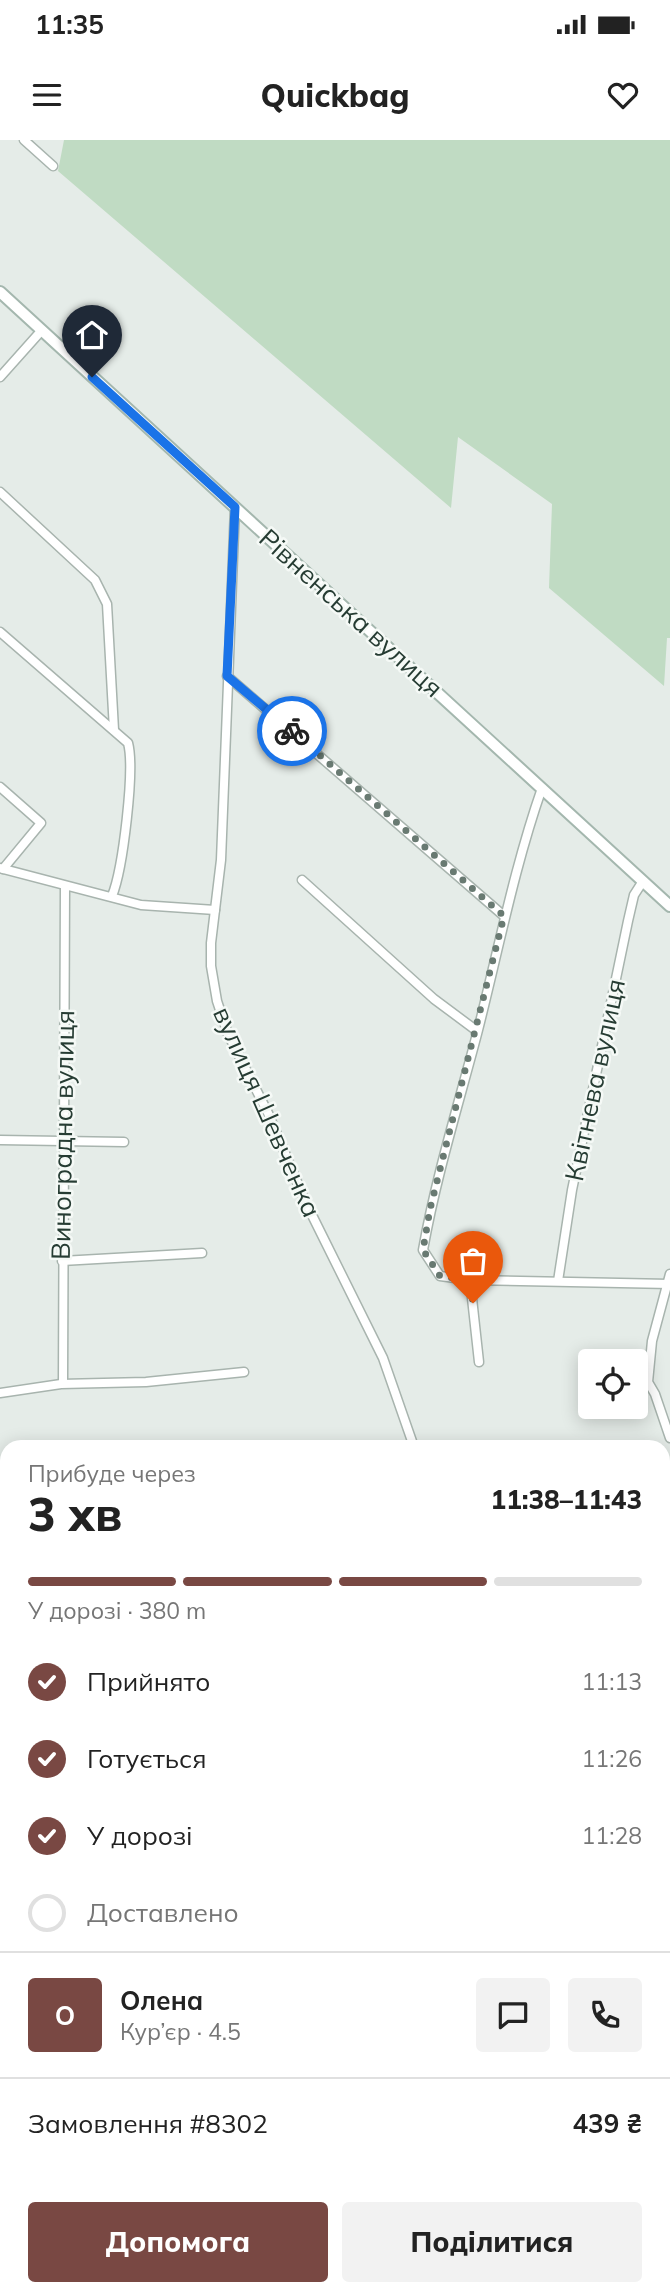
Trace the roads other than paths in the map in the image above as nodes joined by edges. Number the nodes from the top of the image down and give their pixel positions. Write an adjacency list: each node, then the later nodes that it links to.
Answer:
1 (24, 140): 2 (street)
2 (53, 166)
3 (0, 292): 4 (main road, Рівненська вулиця)
4 (42, 330): 5 (street); 7 (main road, Рівненська вулиця)
5 (0, 377)
6 (0, 492): 10 (street)
7 (235, 507): 9 (street, вулиця Шевченка); 12 (main road, Рівненська вулиця)
8 (0, 632): 10 (street)
9 (227, 676): 19 (street, вулиця Шевченка); 20 (street)
10 (114, 730): 17 (street)
11 (0, 786): 13 (street)
12 (542, 788): 15 (main road, Рівненська вулиця); 20 (street)
13 (2, 869): 16 (street)
14 (302, 880): 21 (street)
15 (643, 881): 18 (main road, Рівненська вулиця); 29 (street, Квітнева вулиця)
16 (65, 886): 17 (street); 23 (street, Виноградна вулиця)
17 (112, 896): 19 (street)
18 (670, 906)
19 (215, 910): 36 (street, вулиця Шевченка)
20 (504, 916): 21 (street)
21 (477, 1031): 28 (street)
22 (0, 1140): 23 (street)
23 (63, 1141): 24 (street); 26 (street, Виноградна вулиця)
24 (124, 1142)
25 (202, 1253): 26 (street)
26 (62, 1261): 33 (street, Виноградна вулиця)
27 (670, 1274): 30 (street)
28 (470, 1280): 29 (street); 31 (street)
29 (558, 1281): 30 (street)
30 (668, 1284): 35 (street)
31 (479, 1362)
32 (244, 1372): 33 (street)
33 (63, 1384): 34 (street)
34 (0, 1393)
35 (670, 1438)
36 (412, 1440)

